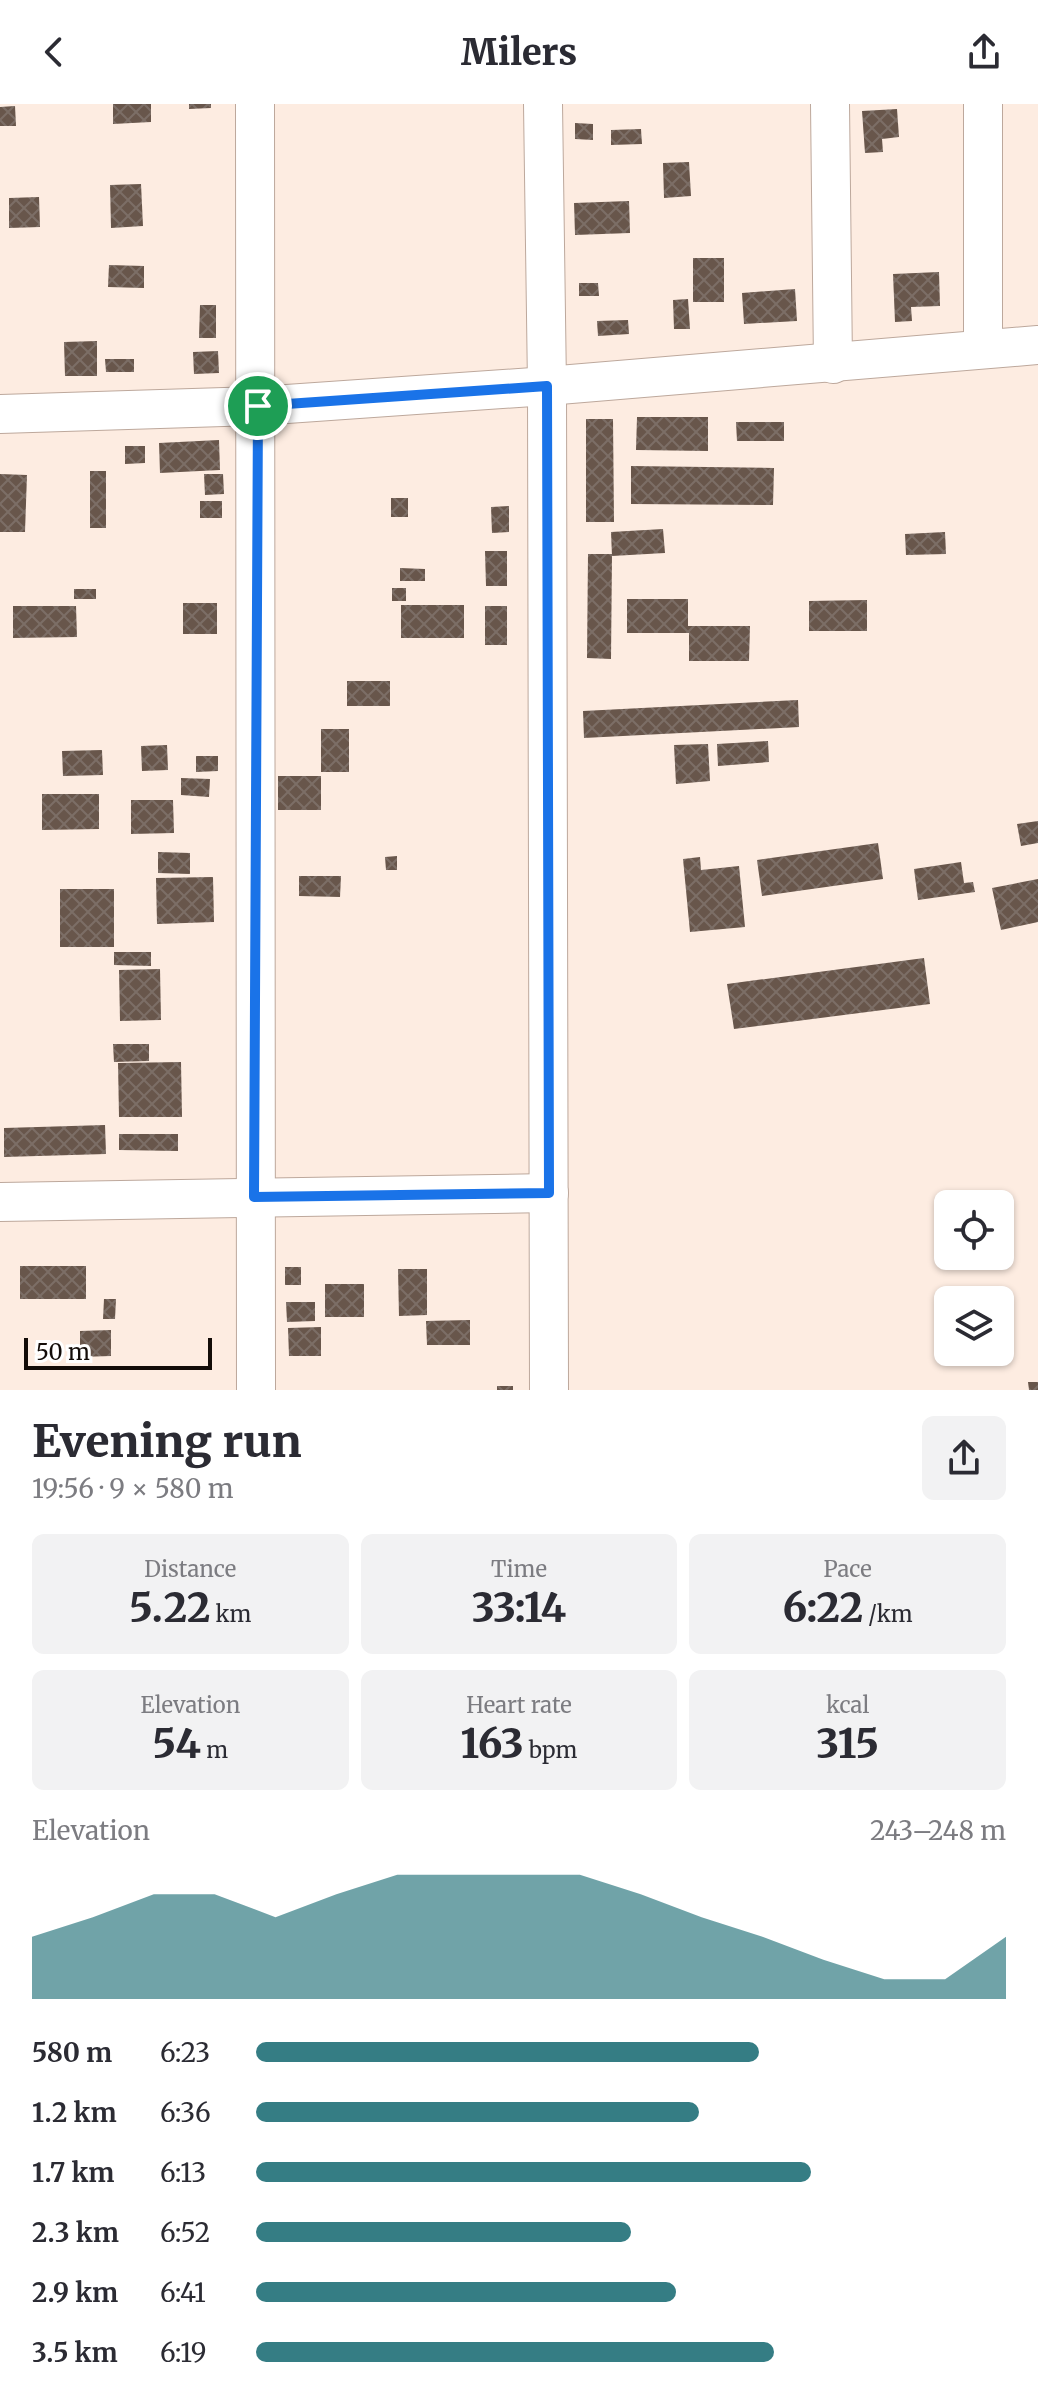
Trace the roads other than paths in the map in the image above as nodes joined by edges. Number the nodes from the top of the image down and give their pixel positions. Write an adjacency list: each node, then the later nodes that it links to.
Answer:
1 (255, 104): 9 (street)
2 (543, 104): 8 (street)
3 (830, 104): 7 (street)
4 (983, 104): 6 (street)
5 (1038, 345): 6 (street)
6 (983, 349): 7 (street)
7 (833, 364): 8 (street)
8 (547, 386): 9 (street); 11 (street)
9 (258, 406): 10 (street); 12 (street)
10 (0, 414)
11 (549, 1193): 12 (street); 15 (street)
12 (254, 1197): 13 (street); 14 (street)
13 (0, 1202)
14 (256, 1390)
15 (549, 1390)

